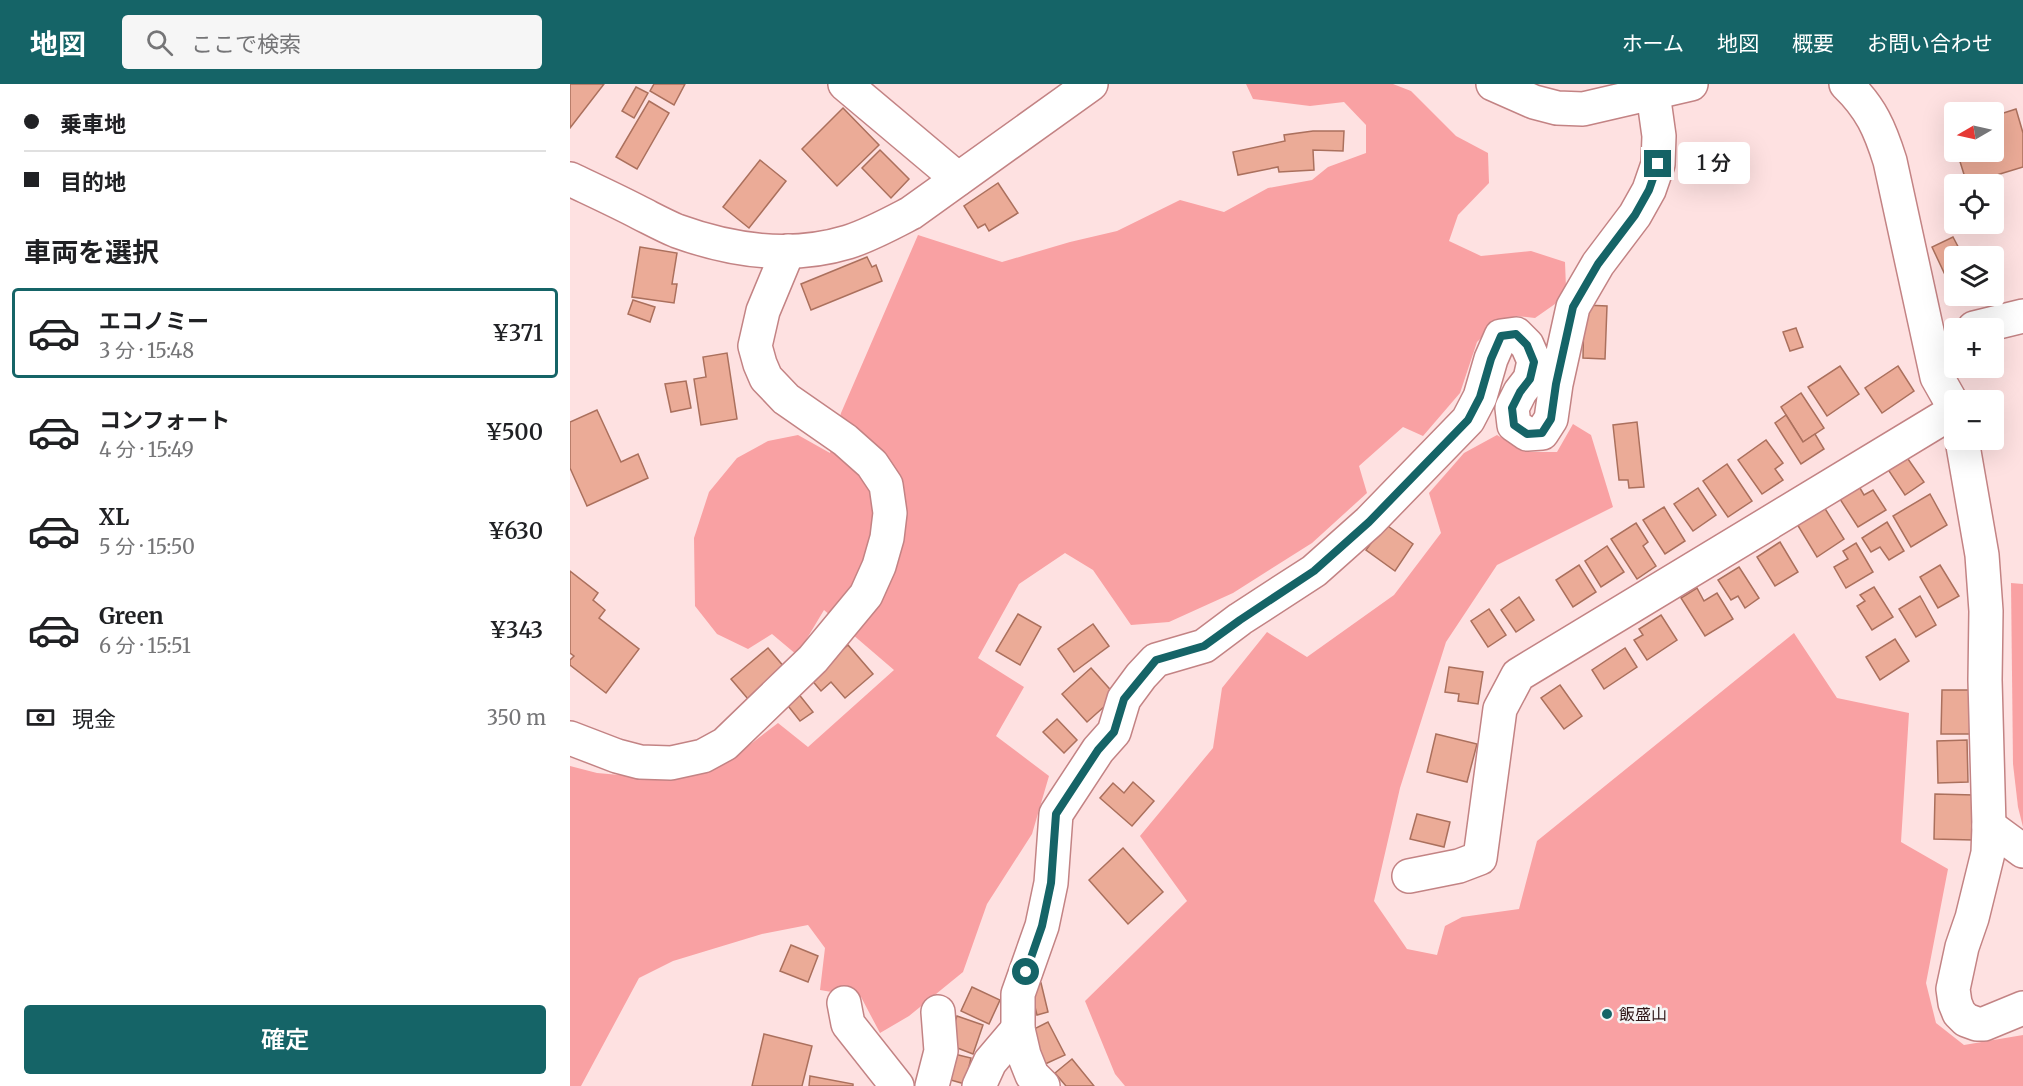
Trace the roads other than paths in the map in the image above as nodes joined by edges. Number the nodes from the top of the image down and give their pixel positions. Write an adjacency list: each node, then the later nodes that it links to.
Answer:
1 (845, 84): 7 (street)
2 (1091, 84): 7 (street)
3 (1493, 84): 5 (street)
4 (1846, 84): 11 (street)
5 (1676, 87): 22 (street)
6 (570, 178): 8 (street)
7 (958, 179): 8 (street)
8 (788, 251): 15 (street)
9 (2023, 316): 10 (street)
10 (2004, 321)
11 (1942, 336): 12 (street)
12 (1944, 390)
13 (1944, 417): 18 (street)
14 (1964, 450): 16 (street)
15 (570, 738)
16 (1989, 826): 17 (street); 20 (street)
17 (2023, 851)
18 (1410, 876)
19 (844, 1003): 23 (street)
20 (2023, 1008)
21 (938, 1012): 24 (street)
22 (1018, 1029): 25 (street); 26 (street)
23 (897, 1086)
24 (932, 1086)
25 (979, 1086)
26 (1043, 1086)

